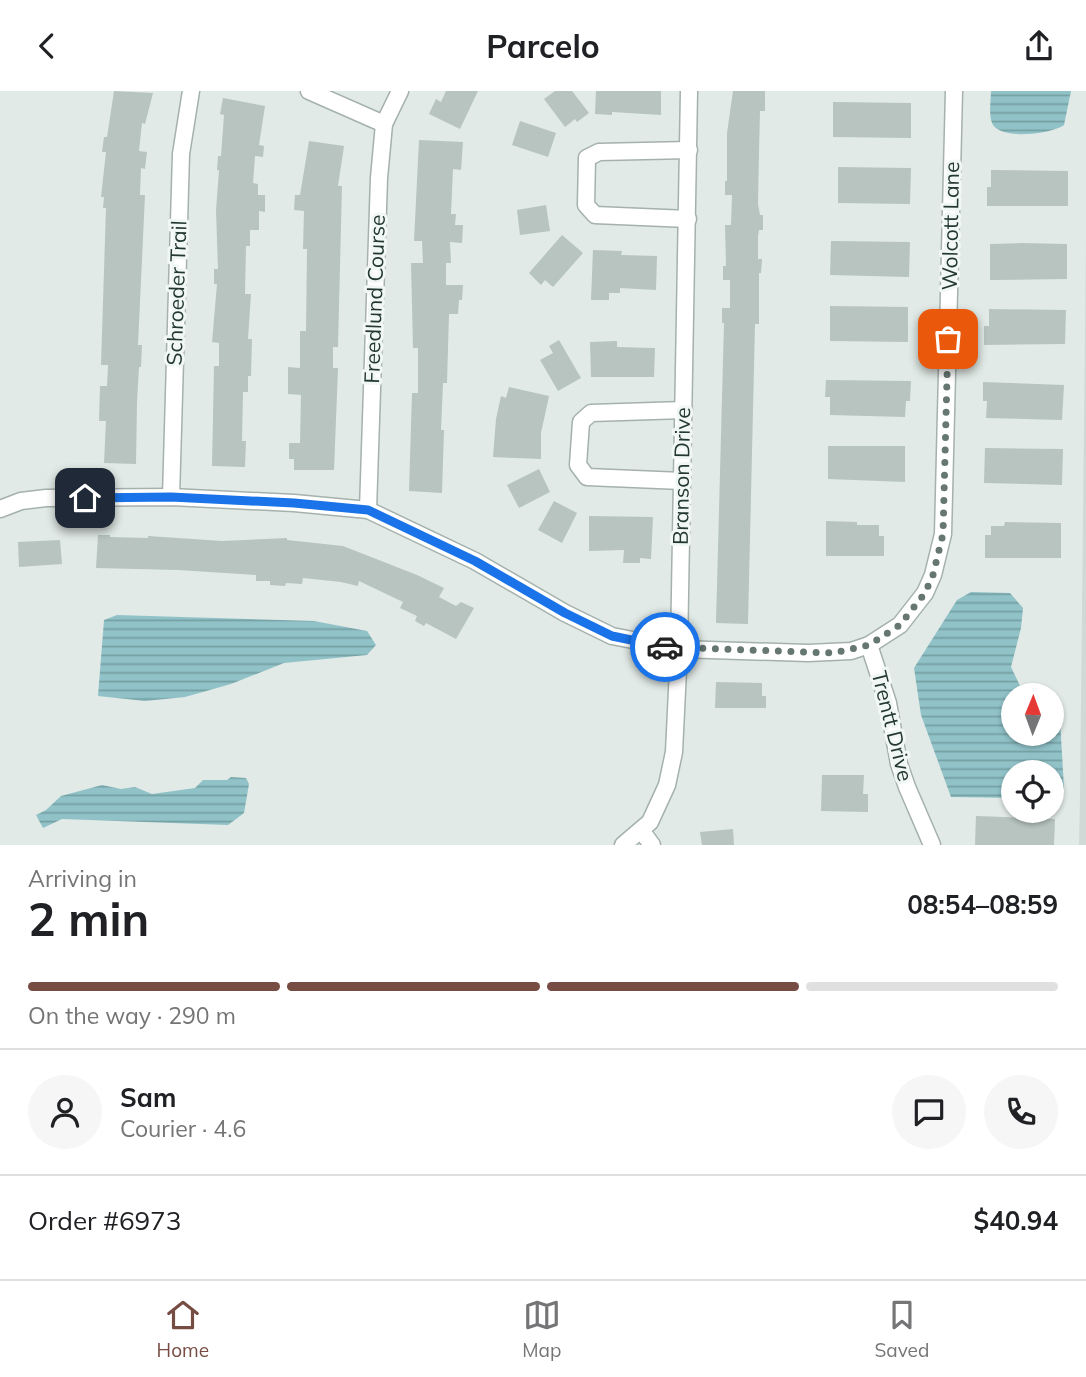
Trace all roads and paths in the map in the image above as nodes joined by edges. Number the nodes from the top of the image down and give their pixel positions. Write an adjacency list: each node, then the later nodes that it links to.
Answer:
1 (191, 91): 11 (street, Schroeder Trail)
2 (309, 91): 6 (street)
3 (400, 91): 6 (street, Freedlund Course)
4 (690, 91): 7 (street, Branson Drive)
5 (954, 91): 14 (street, Wolcott Lane)
6 (384, 124): 13 (street, Freedlund Course)
7 (689, 150): 8 (street, Branson Drive); 8 (street)
8 (688, 219): 9 (street, Branson Drive)
9 (684, 411): 10 (street, Branson Drive); 10 (street)
10 (682, 481): 15 (street, Branson Drive)
11 (171, 497): 12 (street); 13 (street)
12 (0, 509)
13 (368, 510): 15 (street, Wolcott Lane)
14 (869, 645): 15 (street, Wolcott Lane); 19 (street, Trentt Drive)
15 (679, 649): 16 (street, Branson Drive)
16 (641, 830): 17 (street, Branson Drive); 18 (street)
17 (623, 845)
18 (652, 845)
19 (932, 845)

